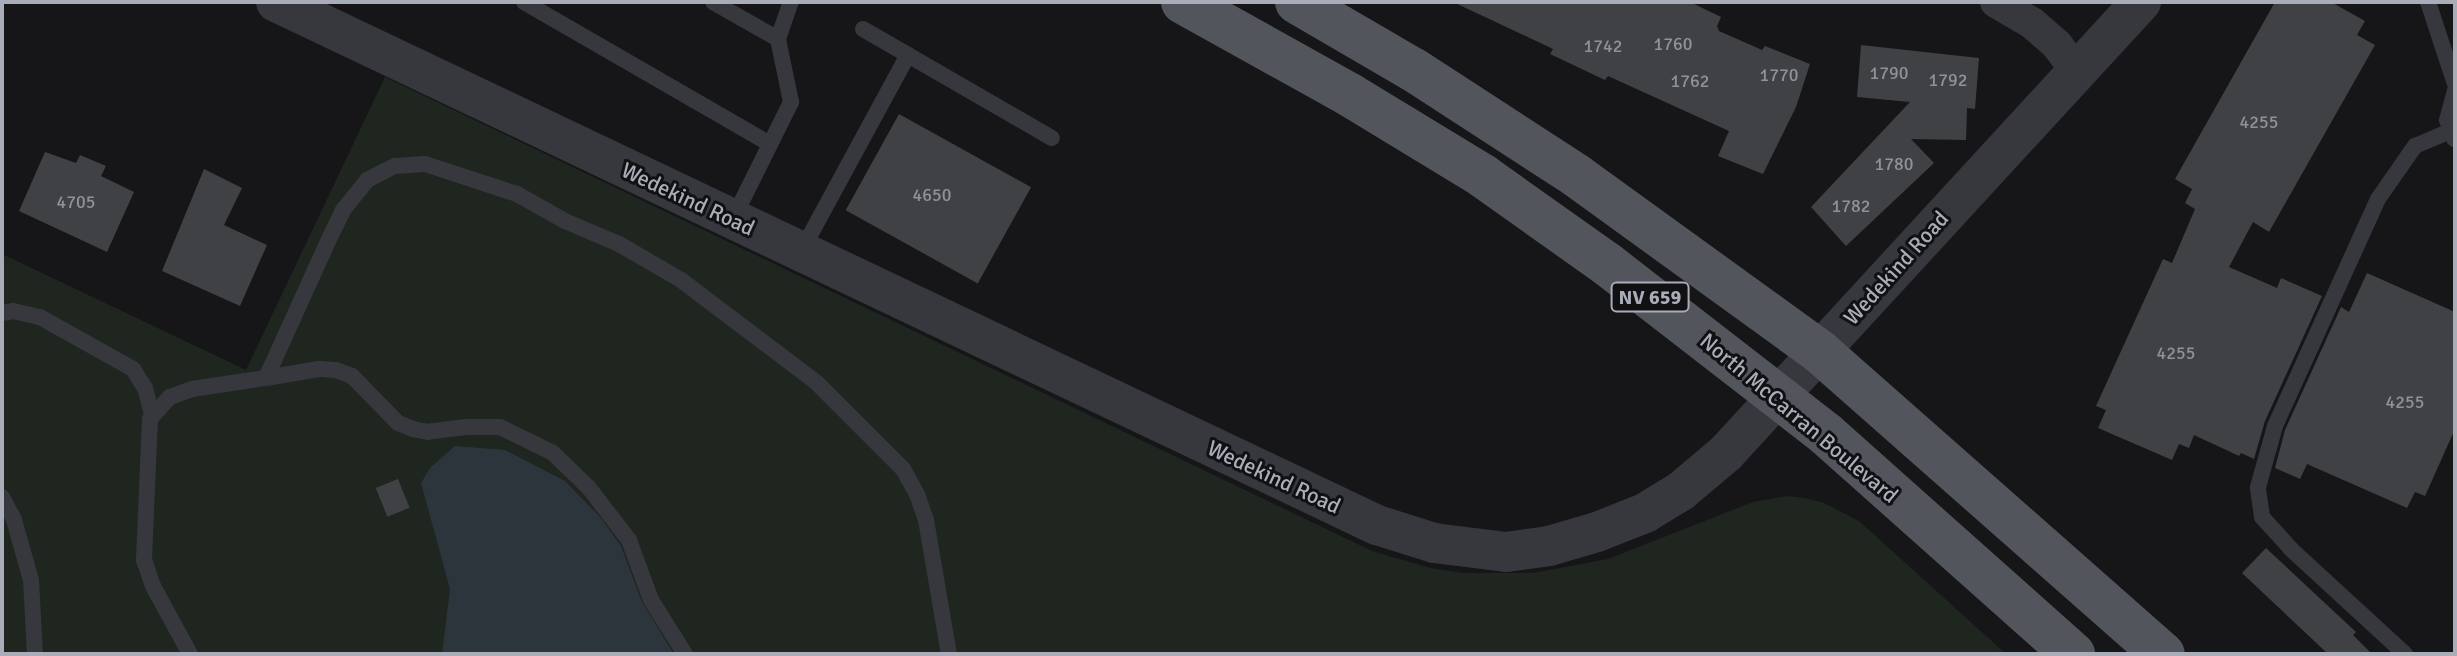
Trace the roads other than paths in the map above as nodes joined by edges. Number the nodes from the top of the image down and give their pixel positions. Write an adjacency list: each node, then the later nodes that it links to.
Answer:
1 (276, 2): 19 (street, Wedekind Road)
2 (524, 2): 18 (lane)
3 (713, 2): 11 (lane)
4 (791, 2): 11 (lane)
5 (1183, 2): 24 (main road, North McCarran Boulevard / NV 659)
6 (1297, 2): 22 (main road, NV 659)
7 (1996, 2): 13 (street)
8 (2141, 2): 13 (street, Wedekind Road)
9 (2428, 2): 14 (lane)
10 (863, 29): 12 (lane)
11 (778, 39): 18 (lane)
12 (908, 55): 17 (lane); 20 (lane)
13 (2076, 70): 22 (street, Wedekind Road)
14 (2455, 84)
15 (2455, 91): 16 (lane)
16 (2452, 136): 33 (lane)
17 (1052, 138)
18 (770, 144): 19 (lane)
19 (733, 219): 20 (street, Wedekind Road)
20 (801, 251): 24 (street, Wedekind Road)
21 (2, 313): 25 (lane)
22 (1820, 352): 24 (street, Wedekind Road); 32 (main road, NV 659)
23 (266, 378): 25 (lane); 29 (lane); 30 (lane)
24 (1779, 396): 31 (main road, North McCarran Boulevard / NV 659)
25 (152, 415): 28 (lane)
26 (2, 497): 27 (lane)
27 (35, 654)
28 (190, 654)
29 (685, 654)
30 (949, 654)
31 (2073, 654)
32 (2163, 654)
33 (2405, 654)

